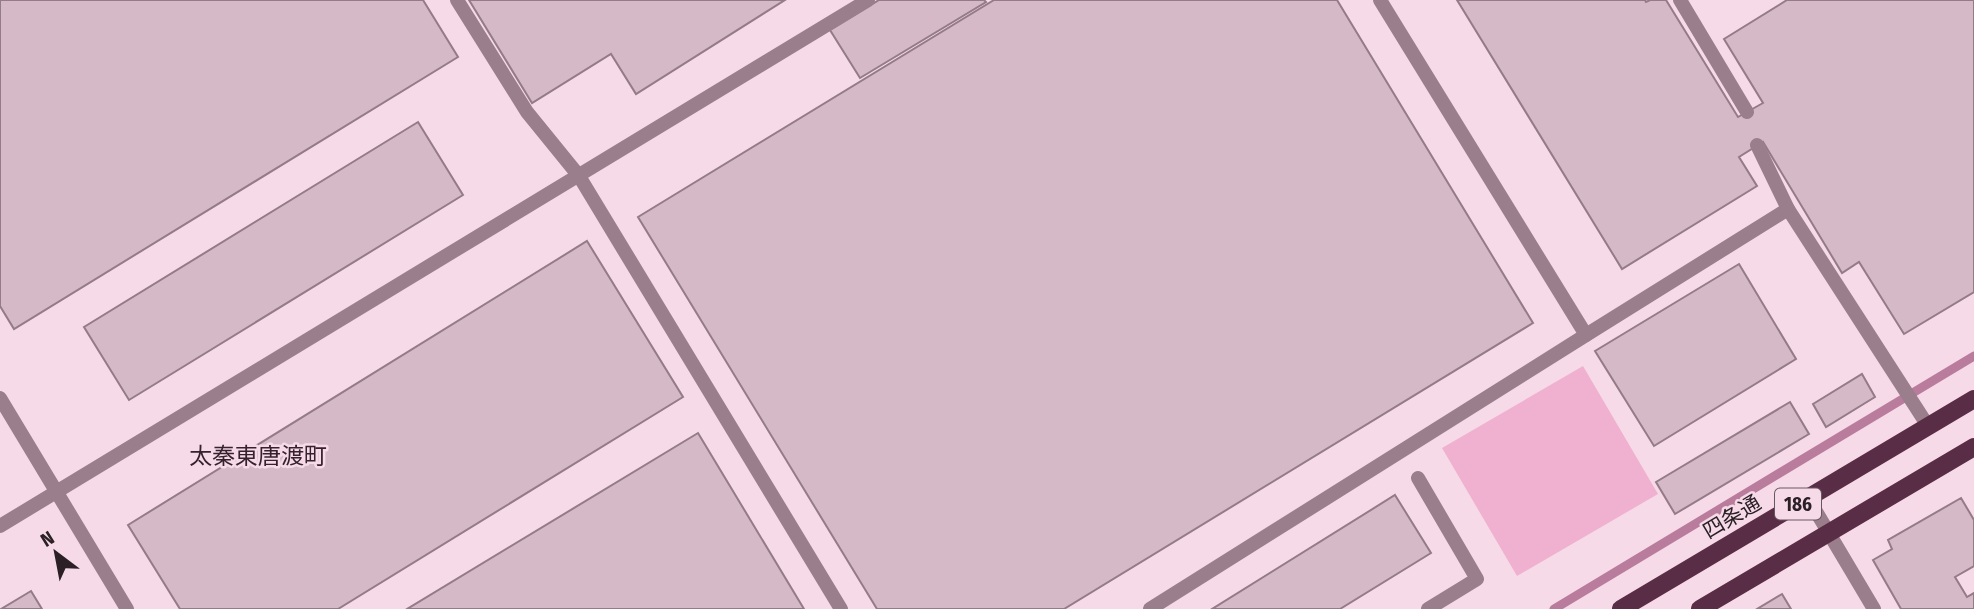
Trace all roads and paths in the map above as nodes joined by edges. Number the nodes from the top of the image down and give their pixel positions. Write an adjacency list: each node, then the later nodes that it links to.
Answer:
1 (457, 0): 7 (street)
2 (868, 0): 7 (street)
3 (1380, 0): 9 (street)
4 (1680, 0): 5 (street)
5 (1747, 112)
6 (1758, 145): 8 (street)
7 (579, 176): 15 (street); 20 (street)
8 (1788, 209): 9 (street); 12 (street)
9 (1586, 335): 21 (street)
10 (0, 398): 15 (street)
11 (1974, 400): 12 (main road, 四条通 / 186)
12 (1928, 426): 16 (main road, 四条通 / 186)
13 (1974, 447): 18 (main road, 186)
14 (1418, 478): 22 (street)
15 (56, 492): 17 (street); 19 (street)
16 (1808, 498): 18 (street); 23 (main road, 四条通 / 186)
17 (0, 526)
18 (1828, 533): 24 (main road, 186); 25 (street)
19 (127, 609)
20 (841, 609)
21 (1150, 609)
22 (1428, 609)
23 (1621, 609)
24 (1700, 609)
25 (1874, 609)

